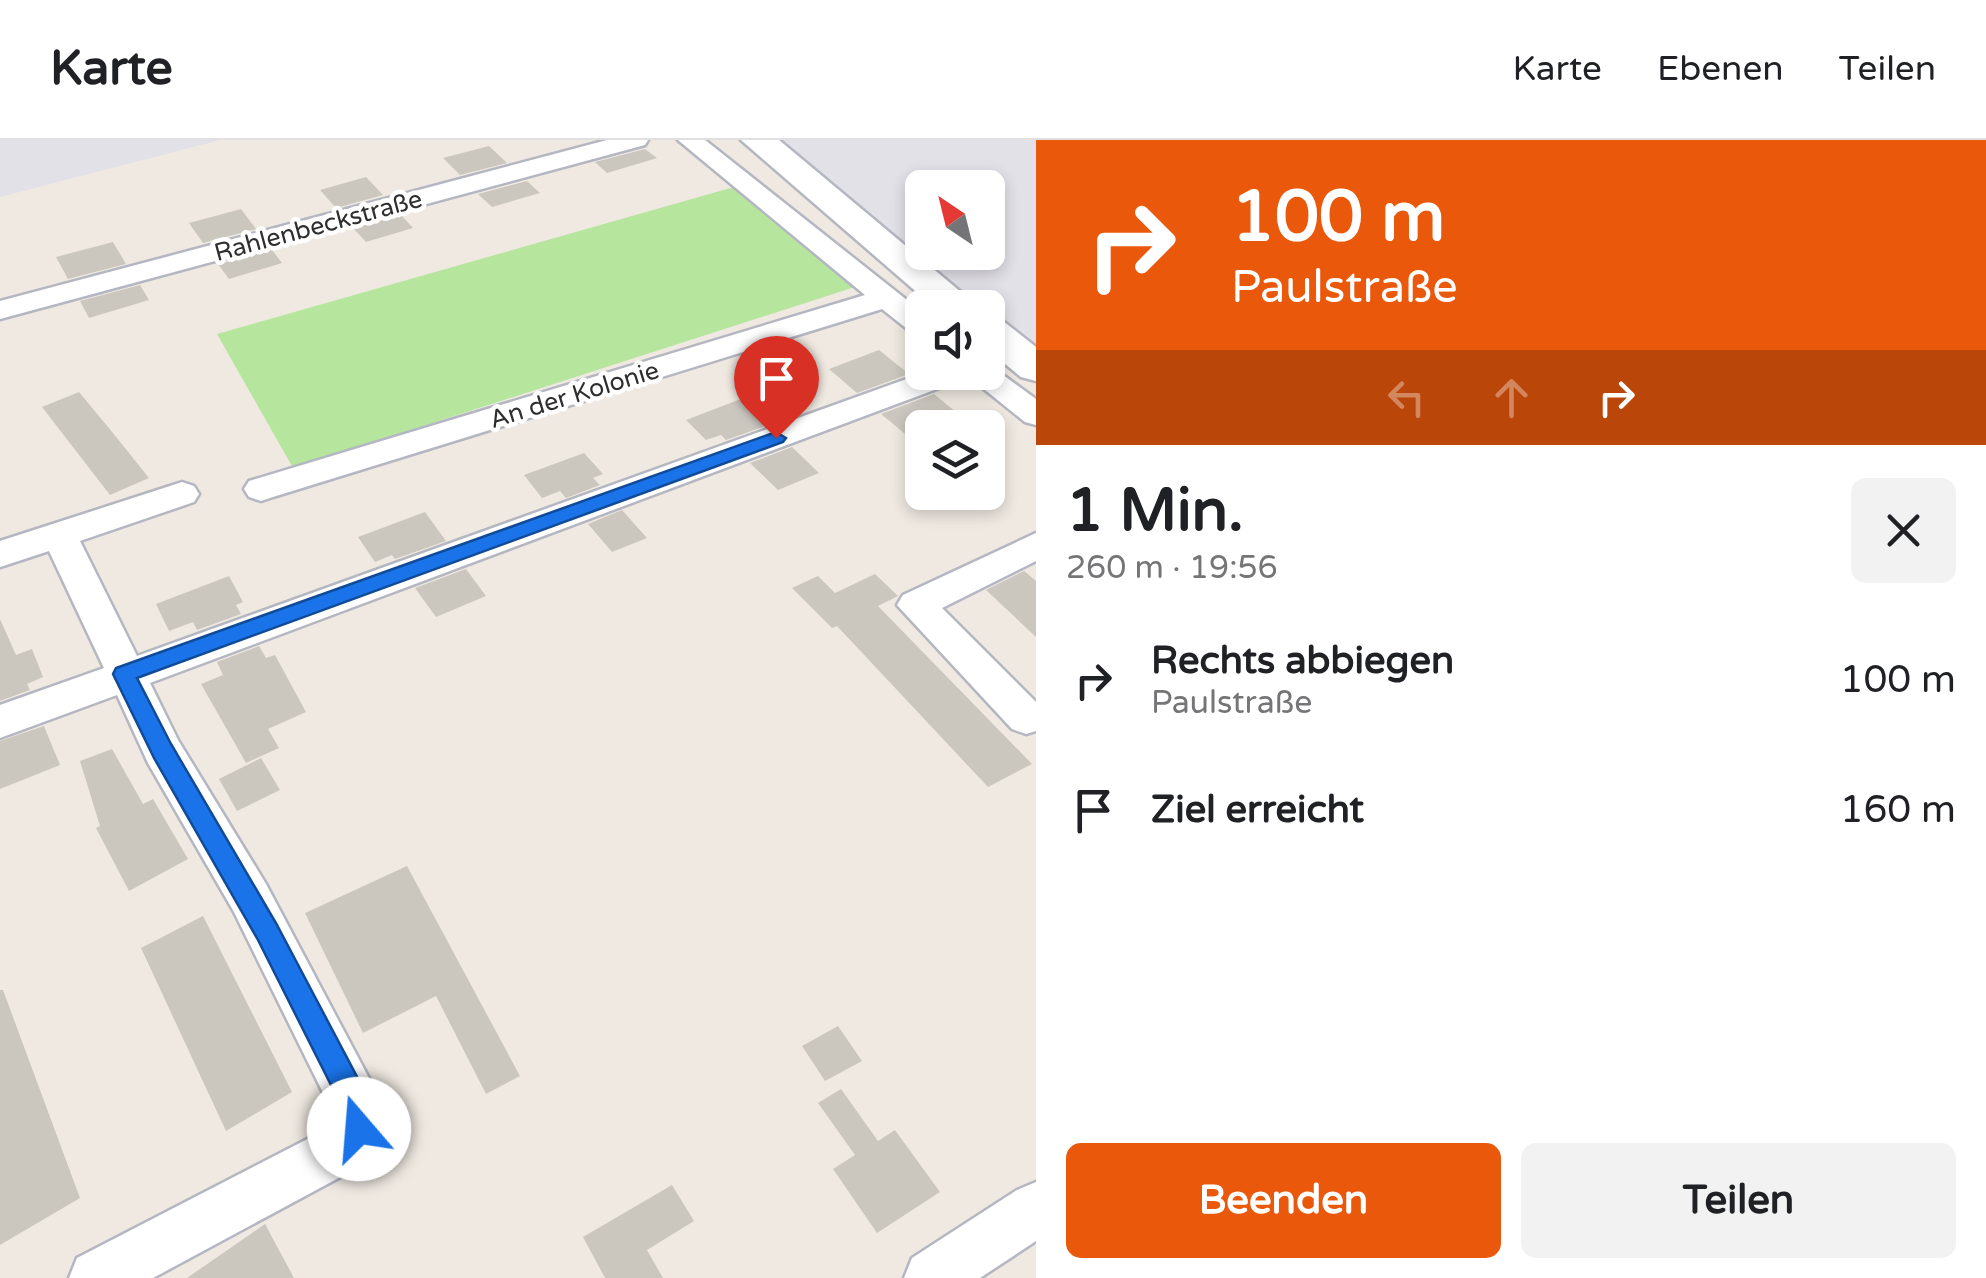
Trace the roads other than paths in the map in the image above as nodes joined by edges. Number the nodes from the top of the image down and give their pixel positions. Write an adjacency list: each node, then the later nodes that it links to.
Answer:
1 (636, 140): 6 (street, Rahlenbeckstraße)
2 (690, 140): 5 (street)
3 (758, 140): 4 (main road)
4 (938, 290)
5 (886, 298): 7 (street); 13 (street, An der Kolonie)
6 (0, 310)
7 (905, 313)
8 (1005, 343): 9 (main road)
9 (1036, 368)
10 (908, 390): 18 (street)
11 (1004, 390): 12 (street)
12 (1036, 415)
13 (261, 490)
14 (182, 494): 15 (street)
15 (60, 536): 17 (street); 18 (street)
16 (1036, 546): 19 (street)
17 (0, 554)
18 (124, 674): 20 (street); 22 (street)
19 (1026, 718)
20 (0, 722)
21 (1036, 1209): 23 (street)
22 (97, 1278)
23 (932, 1278)

